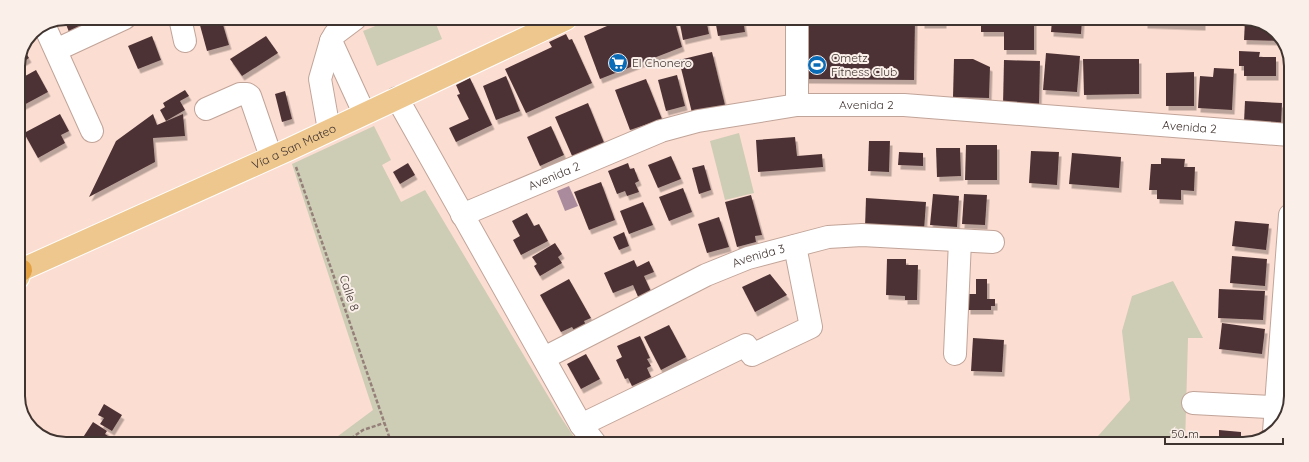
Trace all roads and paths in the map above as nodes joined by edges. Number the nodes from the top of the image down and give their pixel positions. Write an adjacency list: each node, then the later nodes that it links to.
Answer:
1 (110, 25): 9 (street)
2 (182, 25): 7 (street)
3 (347, 25): 8 (street)
4 (553, 25): 10 (main road, Vía a San Mateo)
5 (797, 25): 11 (street)
6 (46, 30): 9 (street)
7 (185, 41)
8 (331, 41): 13 (street); 14 (street)
9 (56, 50): 15 (street)
10 (397, 98): 13 (main road, Vía a San Mateo); 18 (street)
11 (797, 105): 16 (street, Avenida 2); 18 (street, Avenida 2)
12 (206, 109): 17 (street)
13 (364, 113): 14 (main road, Vía a San Mateo)
14 (329, 130): 17 (main road, Vía a San Mateo)
15 (92, 131)
16 (1284, 136)
17 (280, 153): 22 (main road, Vía a San Mateo); 28 (path, Calle 8)
18 (462, 215): 24 (street)
19 (960, 241): 20 (street, Avenida 3); 21 (street, Avenida 3); 23 (street)
20 (993, 242)
21 (795, 246): 24 (street, Avenida 3); 29 (street)
22 (25, 269)
23 (955, 354)
24 (544, 358): 29 (street)
25 (1284, 362): 27 (street)
26 (1193, 402): 27 (street)
27 (1282, 408)
28 (384, 423): 30 (path); 31 (path, Calle 8)
29 (582, 425): 32 (street)
30 (353, 437)
31 (389, 437)
32 (591, 437)

